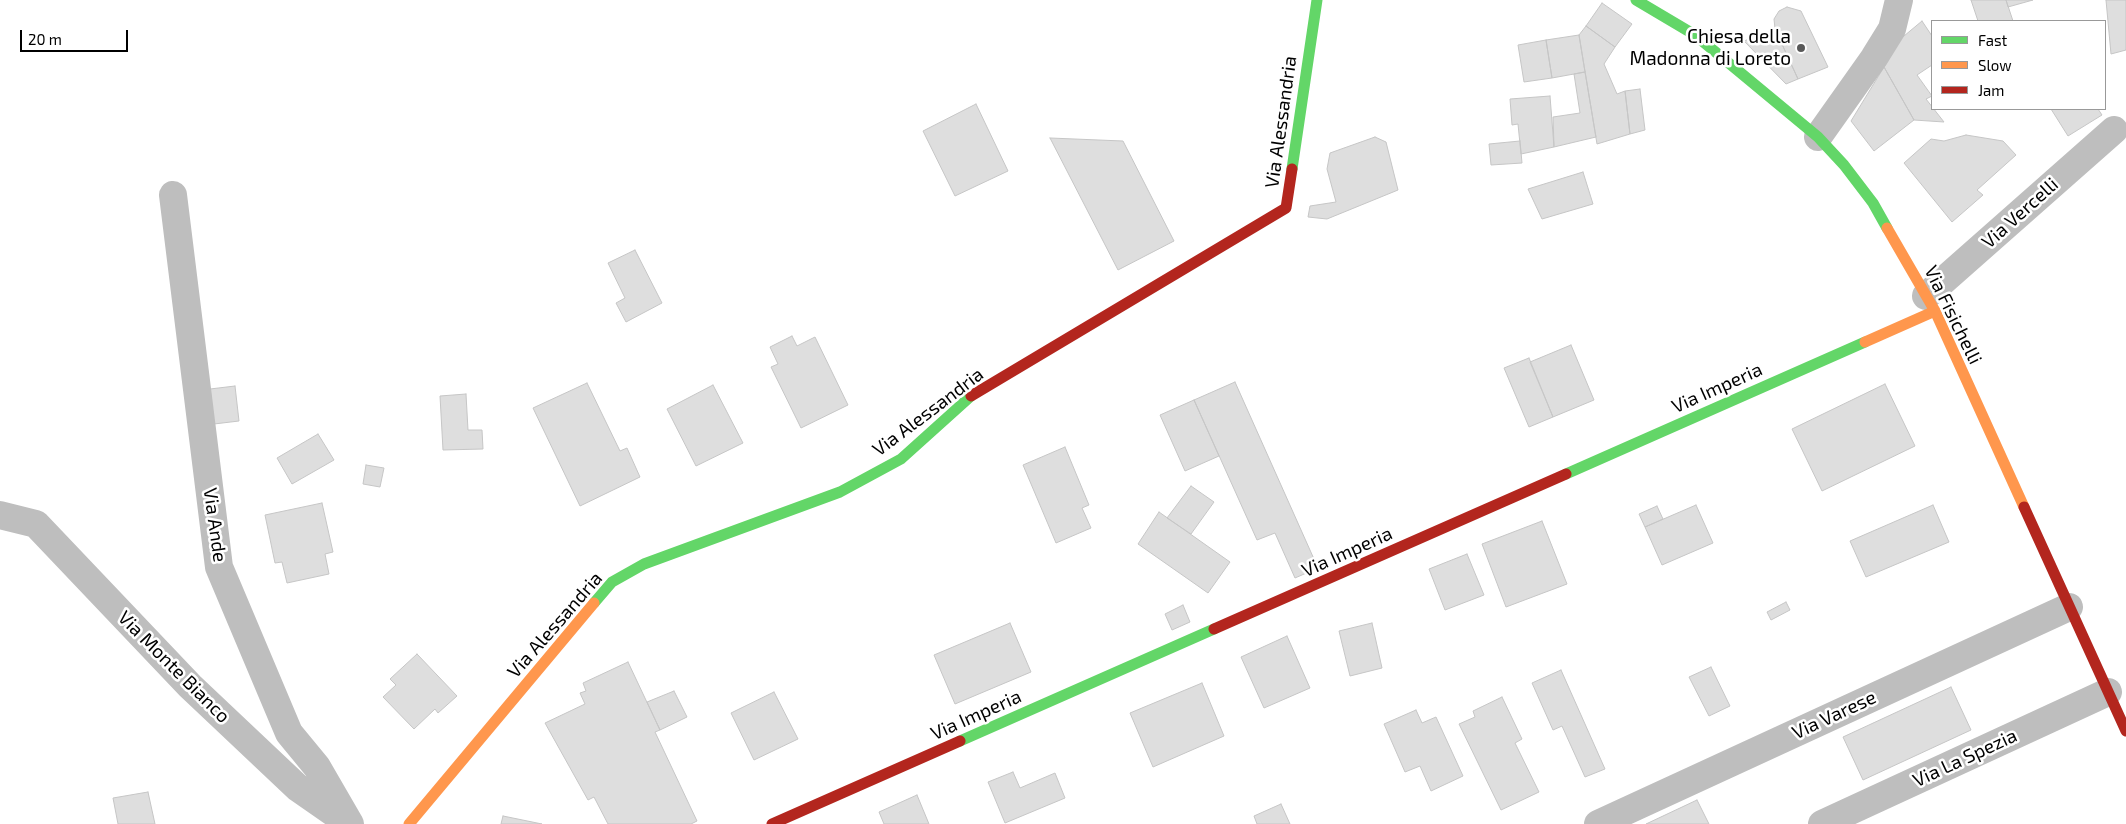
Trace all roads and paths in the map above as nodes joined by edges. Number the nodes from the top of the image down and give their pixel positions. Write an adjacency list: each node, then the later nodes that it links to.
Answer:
1 (1317, 0): 13 (street, Via Alessandria)
2 (1636, 0): 5 (street, Via Fisichelli)
3 (1899, 0): 5 (street)
4 (2114, 130): 7 (street, Via Vercelli)
5 (1818, 137): 7 (street, Via Fisichelli)
6 (173, 195): 12 (street, Via Ande)
7 (1931, 304): 9 (street, Via Fisichelli); 14 (street, Via Imperia)
8 (0, 515): 12 (street, Via Monte Bianco)
9 (2069, 606): 10 (street, Via Fisichelli); 15 (street, Via Varese)
10 (2108, 692): 11 (street, Via Fisichelli); 16 (street, Via La Spezia)
11 (2126, 732)
12 (350, 824)
13 (409, 824)
14 (772, 824)
15 (1598, 824)
16 (1822, 824)

